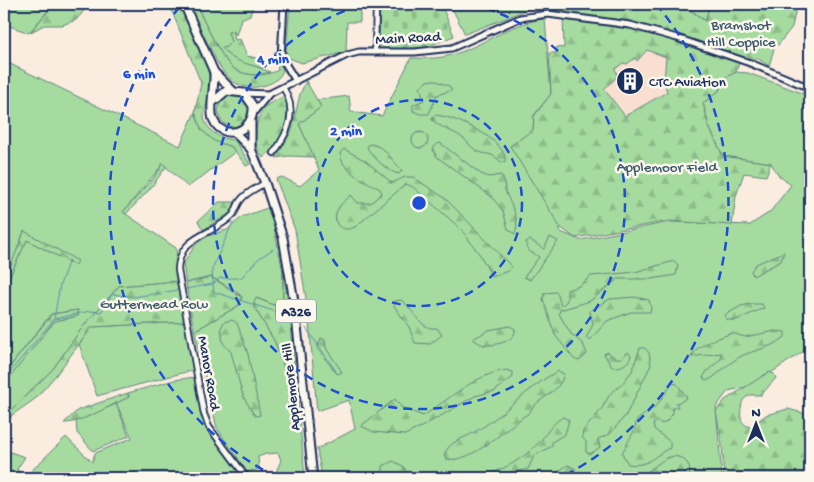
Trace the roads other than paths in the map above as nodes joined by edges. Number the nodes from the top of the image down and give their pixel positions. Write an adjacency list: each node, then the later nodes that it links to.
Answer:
1 (184, 4): 5 (main road)
2 (284, 4): 6 (street)
3 (376, 4): 4 (street)
4 (375, 52): 6 (street, Main Road); 8 (street, Main Road)
5 (214, 72): 9 (main road); 12 (main road)
6 (296, 81): 7 (street, Main Road)
7 (284, 87): 11 (street, Main Road); 17 (street)
8 (810, 88)
9 (232, 90): 10 (main road); 12 (main road)
10 (244, 93): 11 (street, Main Road); 13 (main road)
11 (269, 94): 13 (street, Main Road)
12 (213, 102): 15 (main road)
13 (254, 112): 14 (main road)
14 (250, 122): 15 (main road); 16 (main road, Applemore Hill / A326)
15 (234, 132): 16 (main road, Applemore Hill / A326)
16 (251, 149): 18 (main road, Applemore Hill / A326)
17 (274, 153)
18 (266, 183): 19 (street, Manor Road); 20 (main road, Applemore Hill / A326)
19 (246, 478)
20 (313, 478)

